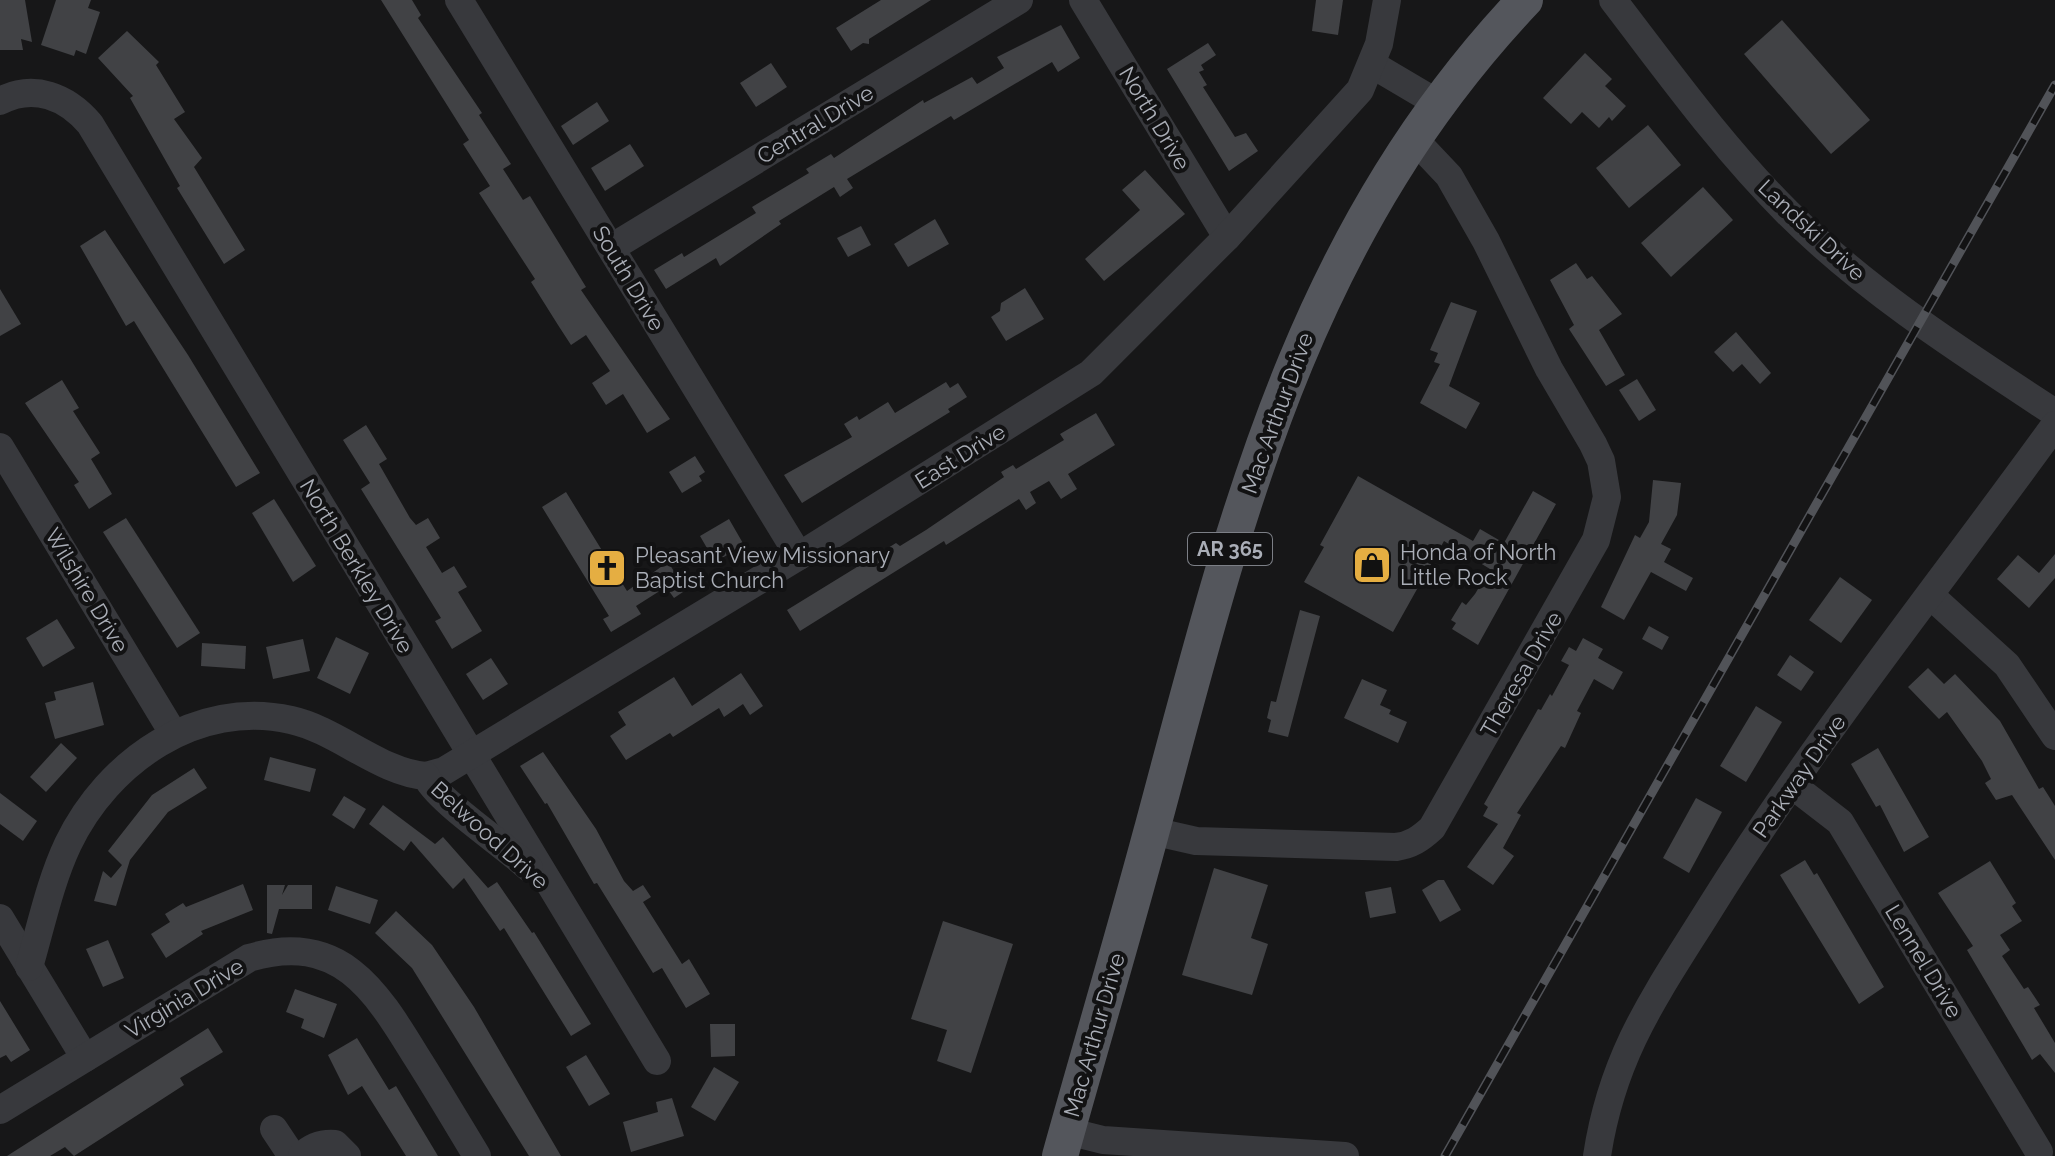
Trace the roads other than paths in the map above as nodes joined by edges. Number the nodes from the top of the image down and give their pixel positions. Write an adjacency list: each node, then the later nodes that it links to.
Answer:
1 (459, 0): 13 (street, South Drive)
2 (1019, 0): 13 (street, Central Drive)
3 (1083, 0): 12 (street, North Drive)
4 (1387, 0): 8 (street, East Drive)
5 (1525, 0): 7 (main road, Mac Arthur Drive / AR 365)
6 (1613, 0): 14 (street, Landski Drive)
7 (1499, 16): 10 (main road, Mac Arthur Drive / AR 365)
8 (1373, 65): 10 (street); 12 (street, East Drive)
9 (0, 101): 21 (street, North Berkley Drive)
10 (1439, 104): 11 (main road, Mac Arthur Drive / AR 365)
11 (1414, 139): 24 (main road, Mac Arthur Drive / AR 365); 24 (street, Theresa Drive)
12 (1227, 237): 17 (street, East Drive)
13 (611, 248): 17 (street, South Drive)
14 (2055, 413)
15 (2055, 425): 18 (street, Parkway Drive)
16 (0, 447): 19 (street, Wilshire Drive)
17 (799, 556): 21 (street, East Drive)
18 (1931, 596): 20 (street); 23 (street, Parkway Drive)
19 (173, 733): 22 (street, Belwood Drive); 27 (street, Belwood Drive)
20 (2055, 736)
21 (470, 754): 22 (street, Belwood Drive); 25 (street, North Berkley Drive)
22 (426, 776): 25 (street, Belwood Drive)
23 (1792, 785): 33 (street, Lennel Drive); 39 (street, Parkway Drive)
24 (1152, 831): 32 (main road, Mac Arthur Drive / AR 365)
25 (555, 893): 29 (street, North Berkley Drive)
26 (0, 918): 27 (street)
27 (29, 967): 28 (street)
28 (85, 1058): 30 (street, Virginia Drive); 37 (street, Virginia Drive)
29 (657, 1061)
30 (0, 1110)
31 (274, 1129): 34 (street)
32 (1064, 1144): 38 (street)
33 (2039, 1152)
34 (292, 1156)
35 (302, 1156): 36 (street)
36 (347, 1156)
37 (477, 1156)
38 (1345, 1156)
39 (1597, 1156)

